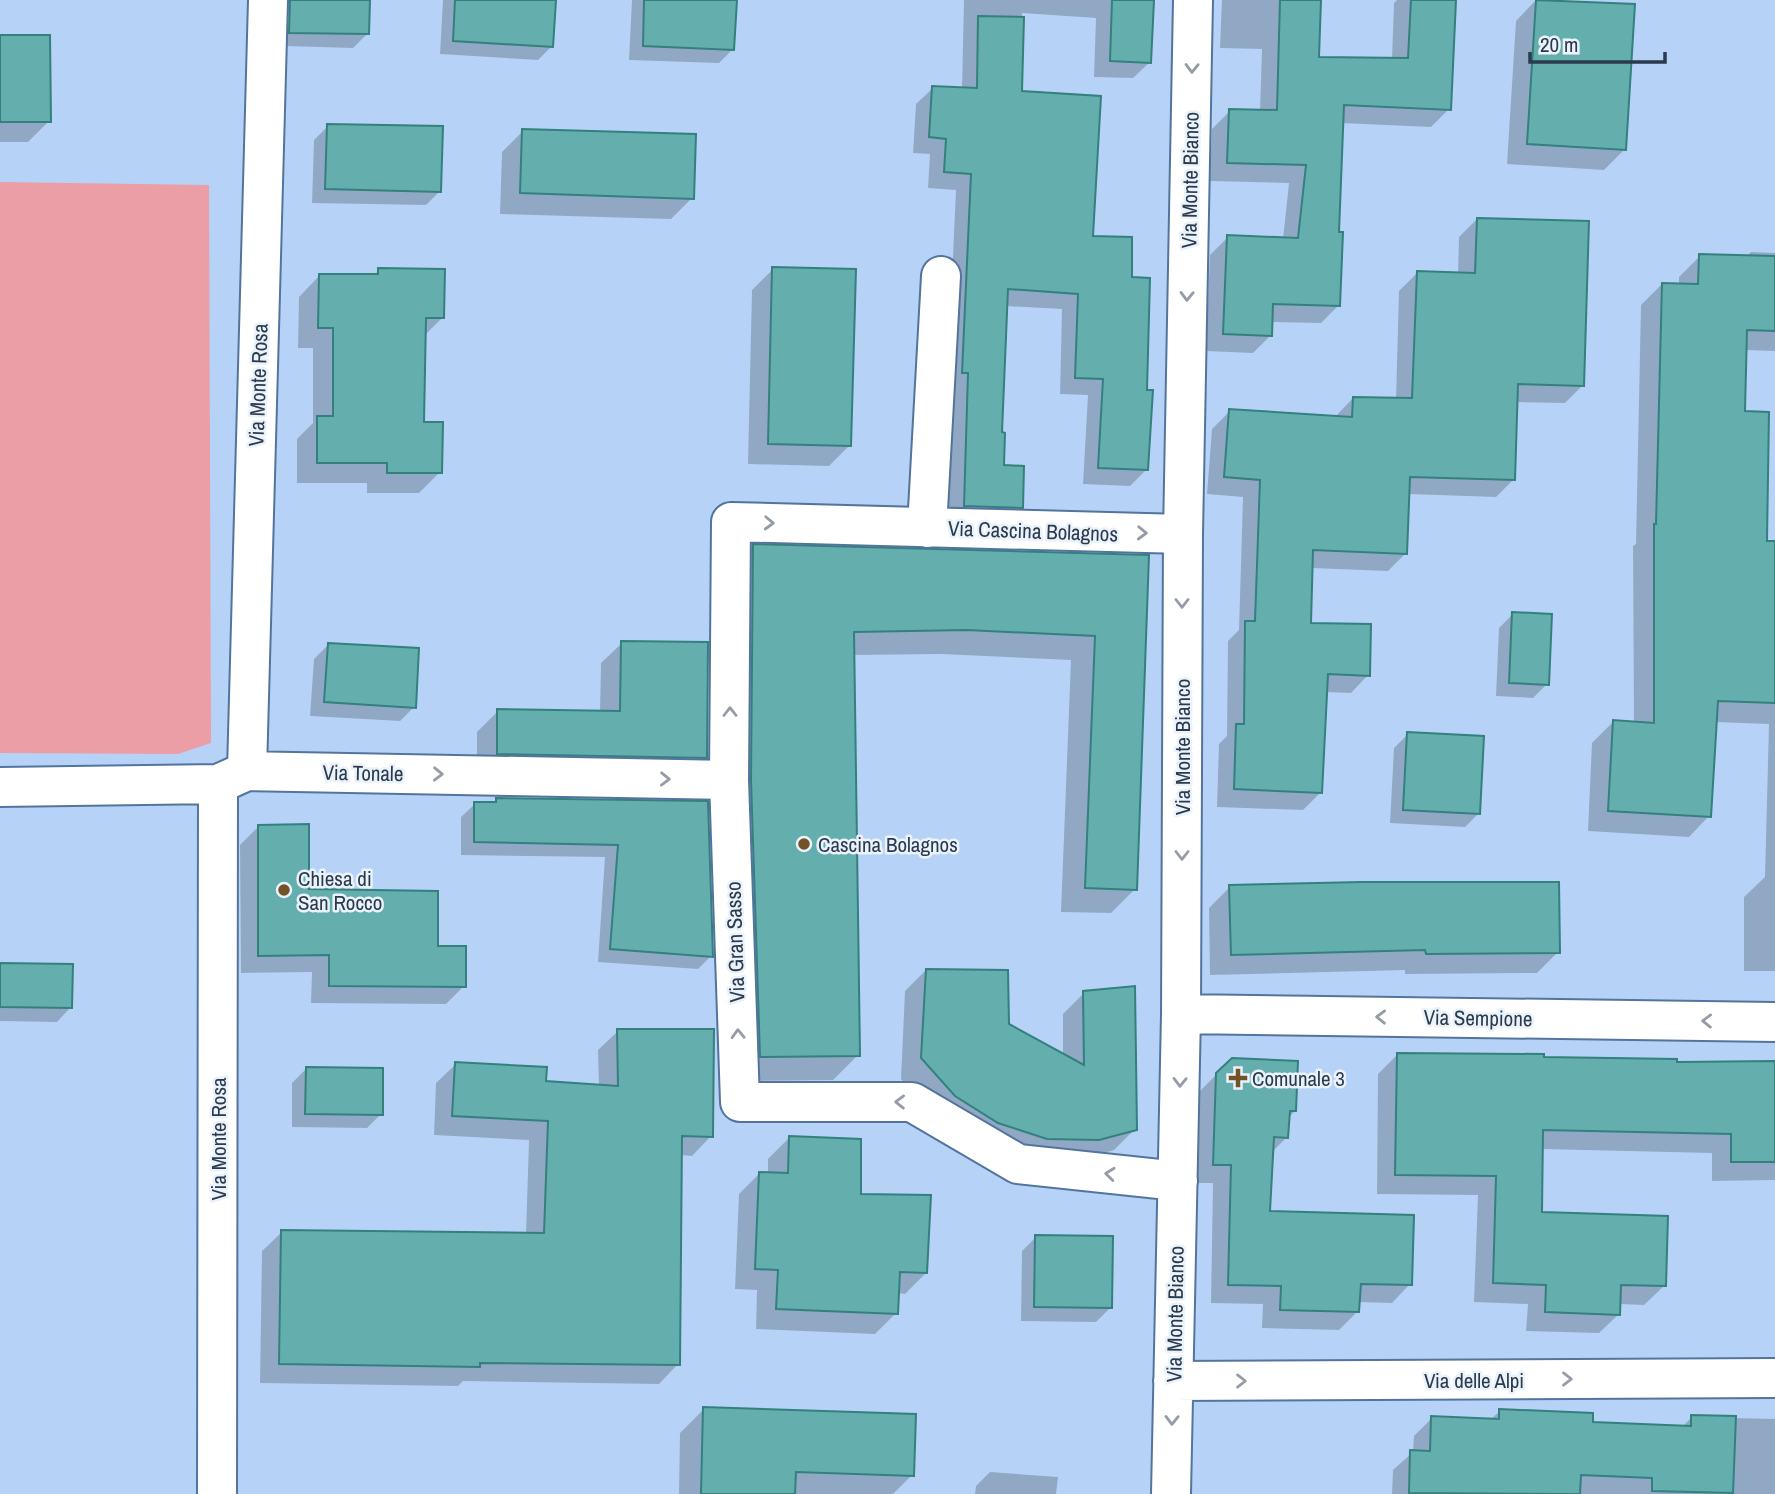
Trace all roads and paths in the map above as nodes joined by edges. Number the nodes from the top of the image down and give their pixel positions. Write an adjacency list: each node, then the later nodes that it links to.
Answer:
1 (268, 0): 6 (street, Via Monte Rosa)
2 (1193, 0): 5 (street, Via Monte Bianco, one-way to 5)
3 (941, 276): 4 (street, Via Cascina Bolagnos)
4 (927, 528): 5 (street, Via Cascina Bolagnos, one-way to 5); 7 (street, Via Gran Sasso, one-way to 4)
5 (1183, 534): 9 (street, Via Monte Bianco, one-way to 9)
6 (232, 777): 7 (street, Via Tonale, one-way to 7); 8 (street, Via Tonale); 14 (street, Via Monte Rosa)
7 (729, 780): 11 (street, Via Gran Sasso, one-way to 7)
8 (0, 787)
9 (1181, 1014): 10 (street, Via Sempione, one-way to 9); 11 (street, Via Monte Bianco, one-way to 11)
10 (1775, 1021)
11 (1178, 1181): 13 (street, Via Monte Bianco)
12 (1775, 1378): 13 (street, Via delle Alpi, one-way to 12)
13 (1173, 1381): 15 (street, Via Monte Bianco, one-way to 15)
14 (217, 1494)
15 (1171, 1494)

